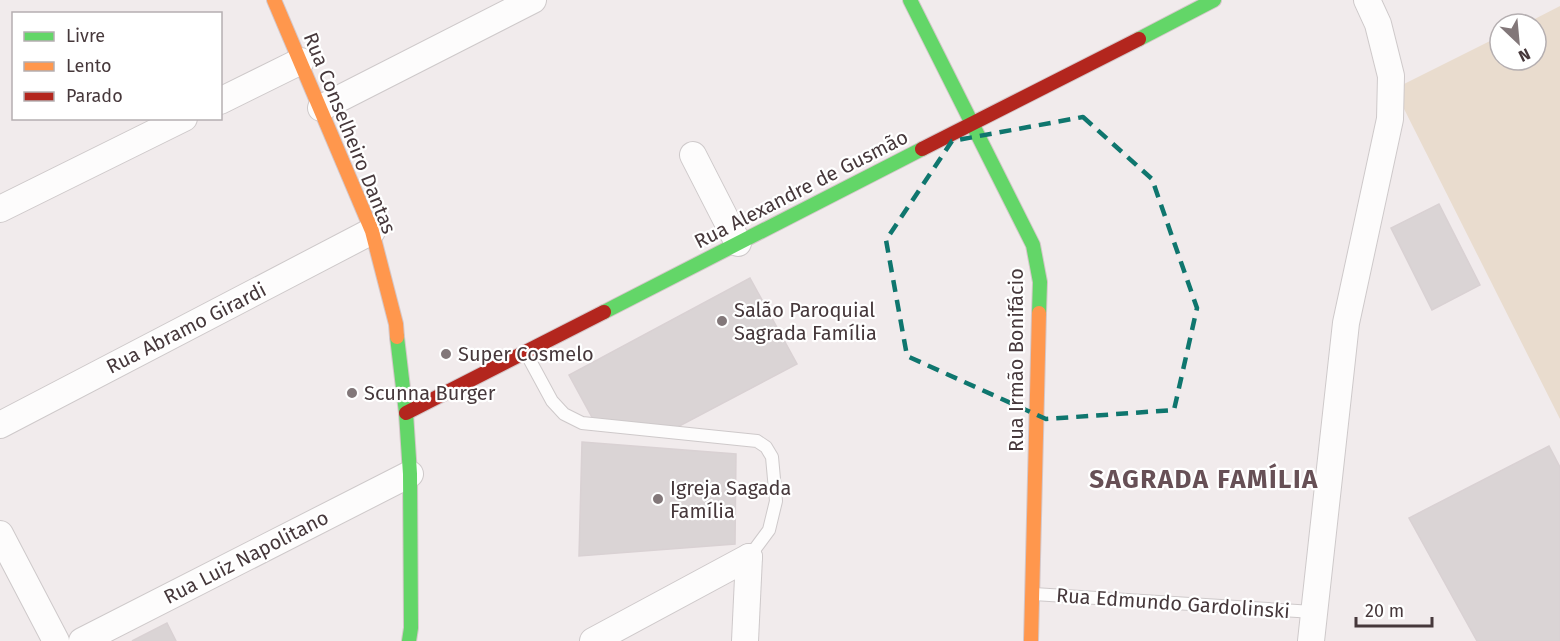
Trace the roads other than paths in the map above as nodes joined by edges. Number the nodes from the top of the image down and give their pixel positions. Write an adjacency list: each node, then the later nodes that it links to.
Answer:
1 (274, 0): 6 (street, Rua Conselheiro Dantas)
2 (532, 0): 8 (street)
3 (909, 0): 10 (street, Rua Irmão Bonifácio)
4 (1214, 0): 10 (street, Rua Alexandre de Gusmão)
5 (1367, 0): 22 (street)
6 (301, 61): 7 (street); 8 (street, Rua Conselheiro Dantas)
7 (222, 99)
8 (321, 108): 13 (street, Rua Conselheiro Dantas)
9 (180, 120): 12 (street)
10 (973, 123): 14 (street, Rua Alexandre de Gusmão); 21 (street, Rua Irmão Bonifácio)
11 (693, 155): 14 (street)
12 (0, 210)
13 (372, 231): 16 (street, Rua Conselheiro Dantas); 17 (street, Rua Abramo Girardi)
14 (738, 243): 15 (street, Rua Alexandre de Gusmão)
15 (525, 352): 16 (street, Rua Alexandre de Gusmão); 20 (lane)
16 (406, 413): 18 (street, Rua Conselheiro Dantas)
17 (0, 425)
18 (410, 474): 24 (street, Rua Luiz Napolitano); 25 (street, Rua Conselheiro Dantas)
19 (2, 544): 23 (street)
20 (749, 557): 26 (street); 27 (street)
21 (1032, 594): 22 (lane, Rua Edmundo Gardolinski); 28 (street, Rua Irmão Bonifácio)
22 (1313, 612): 29 (street)
23 (56, 641)
24 (82, 641)
25 (409, 641)
26 (593, 641)
27 (745, 641)
28 (1031, 641)
29 (1311, 641)

